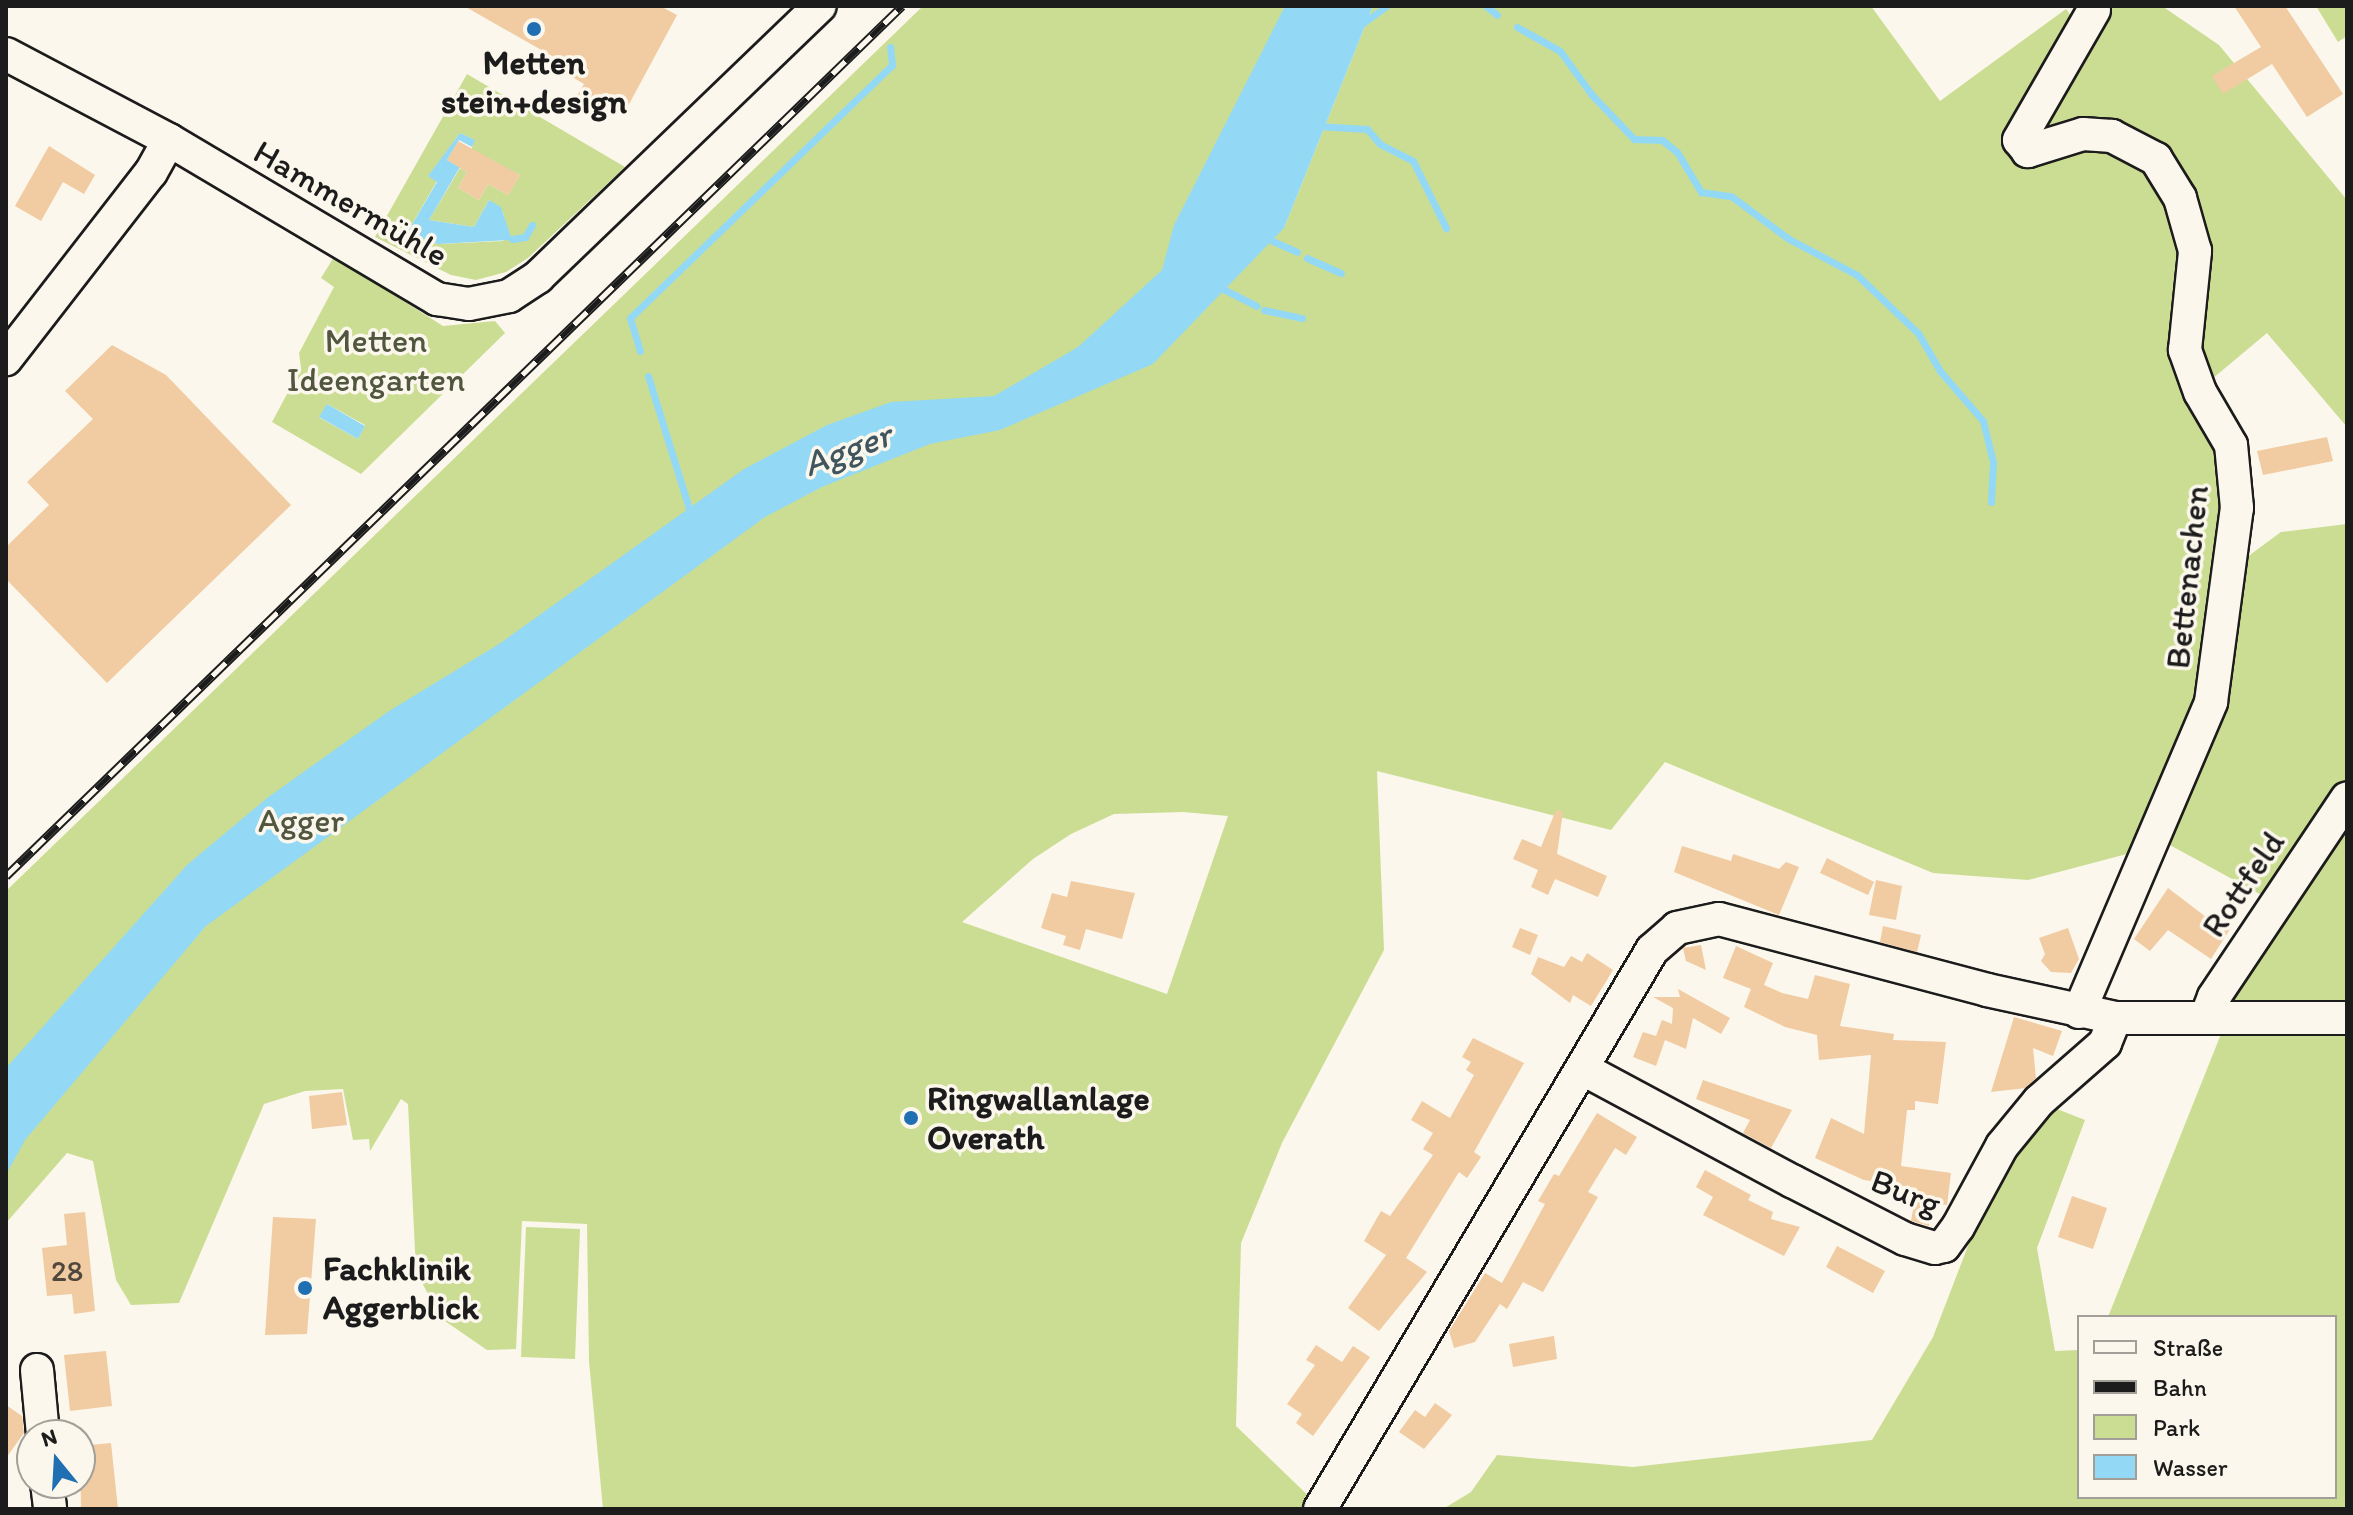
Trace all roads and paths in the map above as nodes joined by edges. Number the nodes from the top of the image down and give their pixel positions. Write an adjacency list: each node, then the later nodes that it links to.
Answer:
1 (820, 6): 4 (street, Hammermühle)
2 (2094, 10): 7 (street, Bettenachen)
3 (6, 54): 4 (street, Hammermühle)
4 (169, 140): 5 (street)
5 (6, 359)
6 (2347, 798): 8 (street, Rottfeld)
7 (2079, 1012): 9 (street); 11 (street)
8 (2207, 1015): 9 (street); 10 (street)
9 (2115, 1018): 11 (street, Burg)
10 (2347, 1018)
11 (1583, 1069): 14 (street)
12 (37, 1370): 13 (street)
13 (42, 1419)
14 (1324, 1501)

